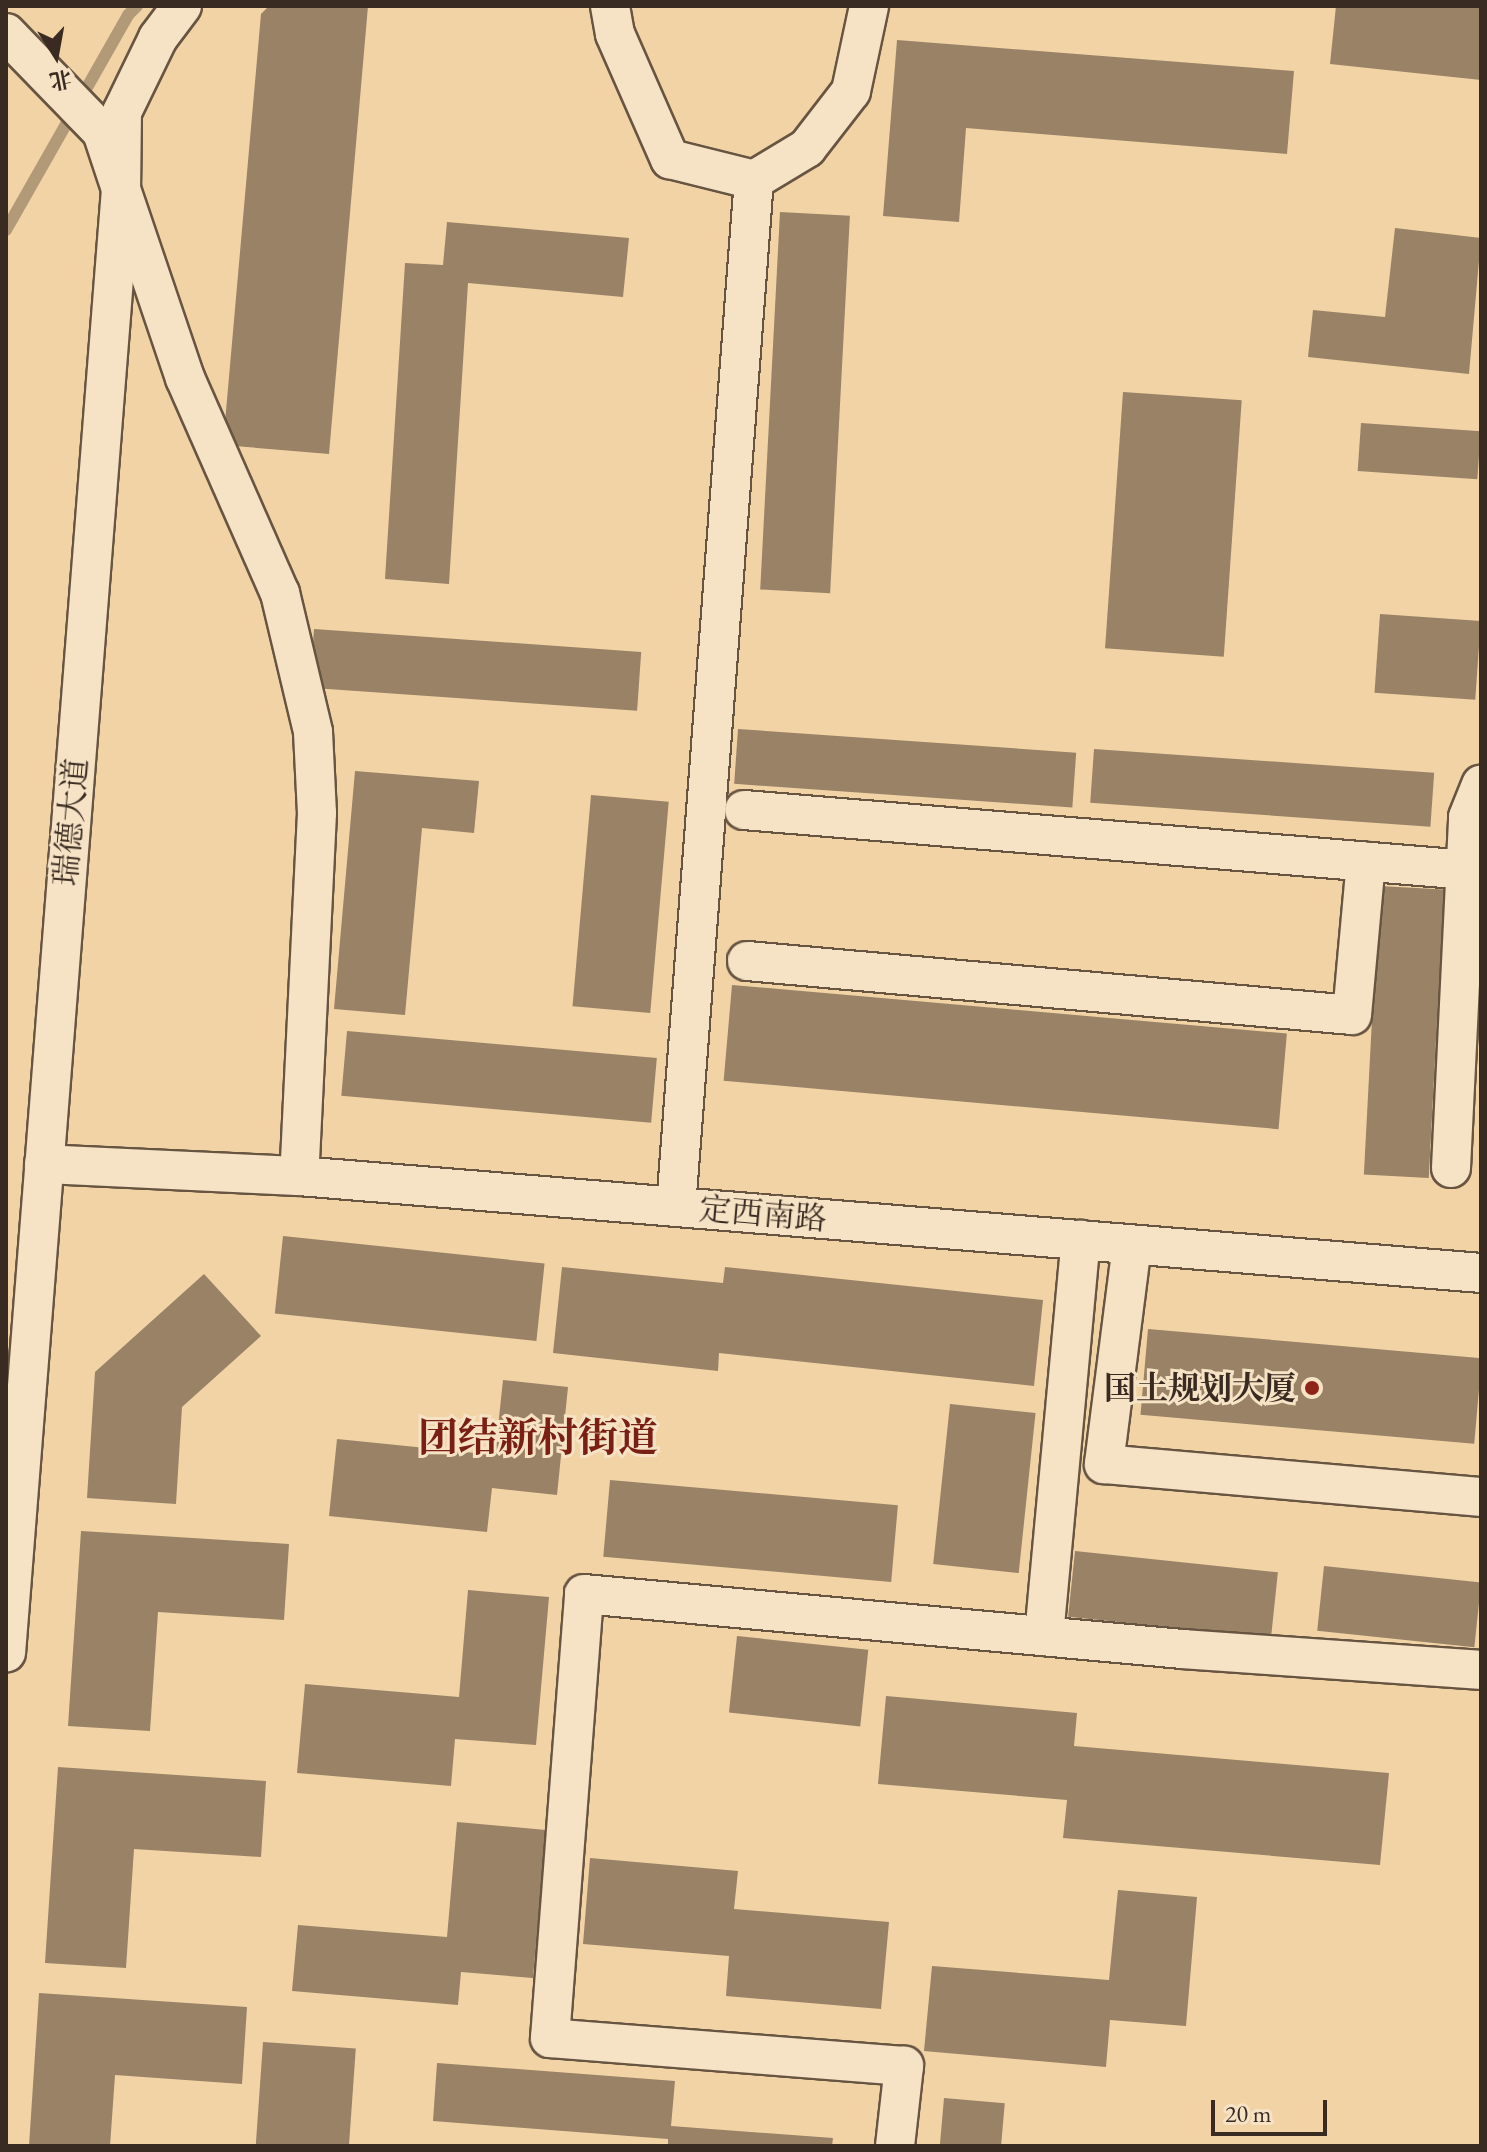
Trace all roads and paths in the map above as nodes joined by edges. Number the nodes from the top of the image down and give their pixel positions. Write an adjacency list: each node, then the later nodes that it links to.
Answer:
1 (182, 6): 6 (street)
2 (610, 6): 5 (street)
3 (869, 6): 5 (street)
4 (6, 33): 6 (street, 瑞德大道)
5 (754, 180): 15 (street)
6 (121, 189): 12 (street, 瑞德大道); 14 (street)
7 (1481, 784): 10 (street)
8 (744, 810): 9 (street)
9 (1366, 862): 10 (street); 11 (street)
10 (1467, 870): 13 (street)
11 (747, 961)
12 (44, 1164): 14 (street, 定西南路); 21 (street, 瑞德大道)
13 (1451, 1168)
14 (299, 1176): 15 (street, 定西南路)
15 (676, 1207): 16 (street, 定西南路)
16 (1081, 1240): 17 (street, 定西南路); 20 (street)
17 (1132, 1245): 18 (street, 定西南路); 19 (street)
18 (1481, 1273)
19 (1481, 1497)
20 (1044, 1636): 22 (street); 23 (street)
21 (6, 1652)
22 (1481, 1670)
23 (895, 2146)

